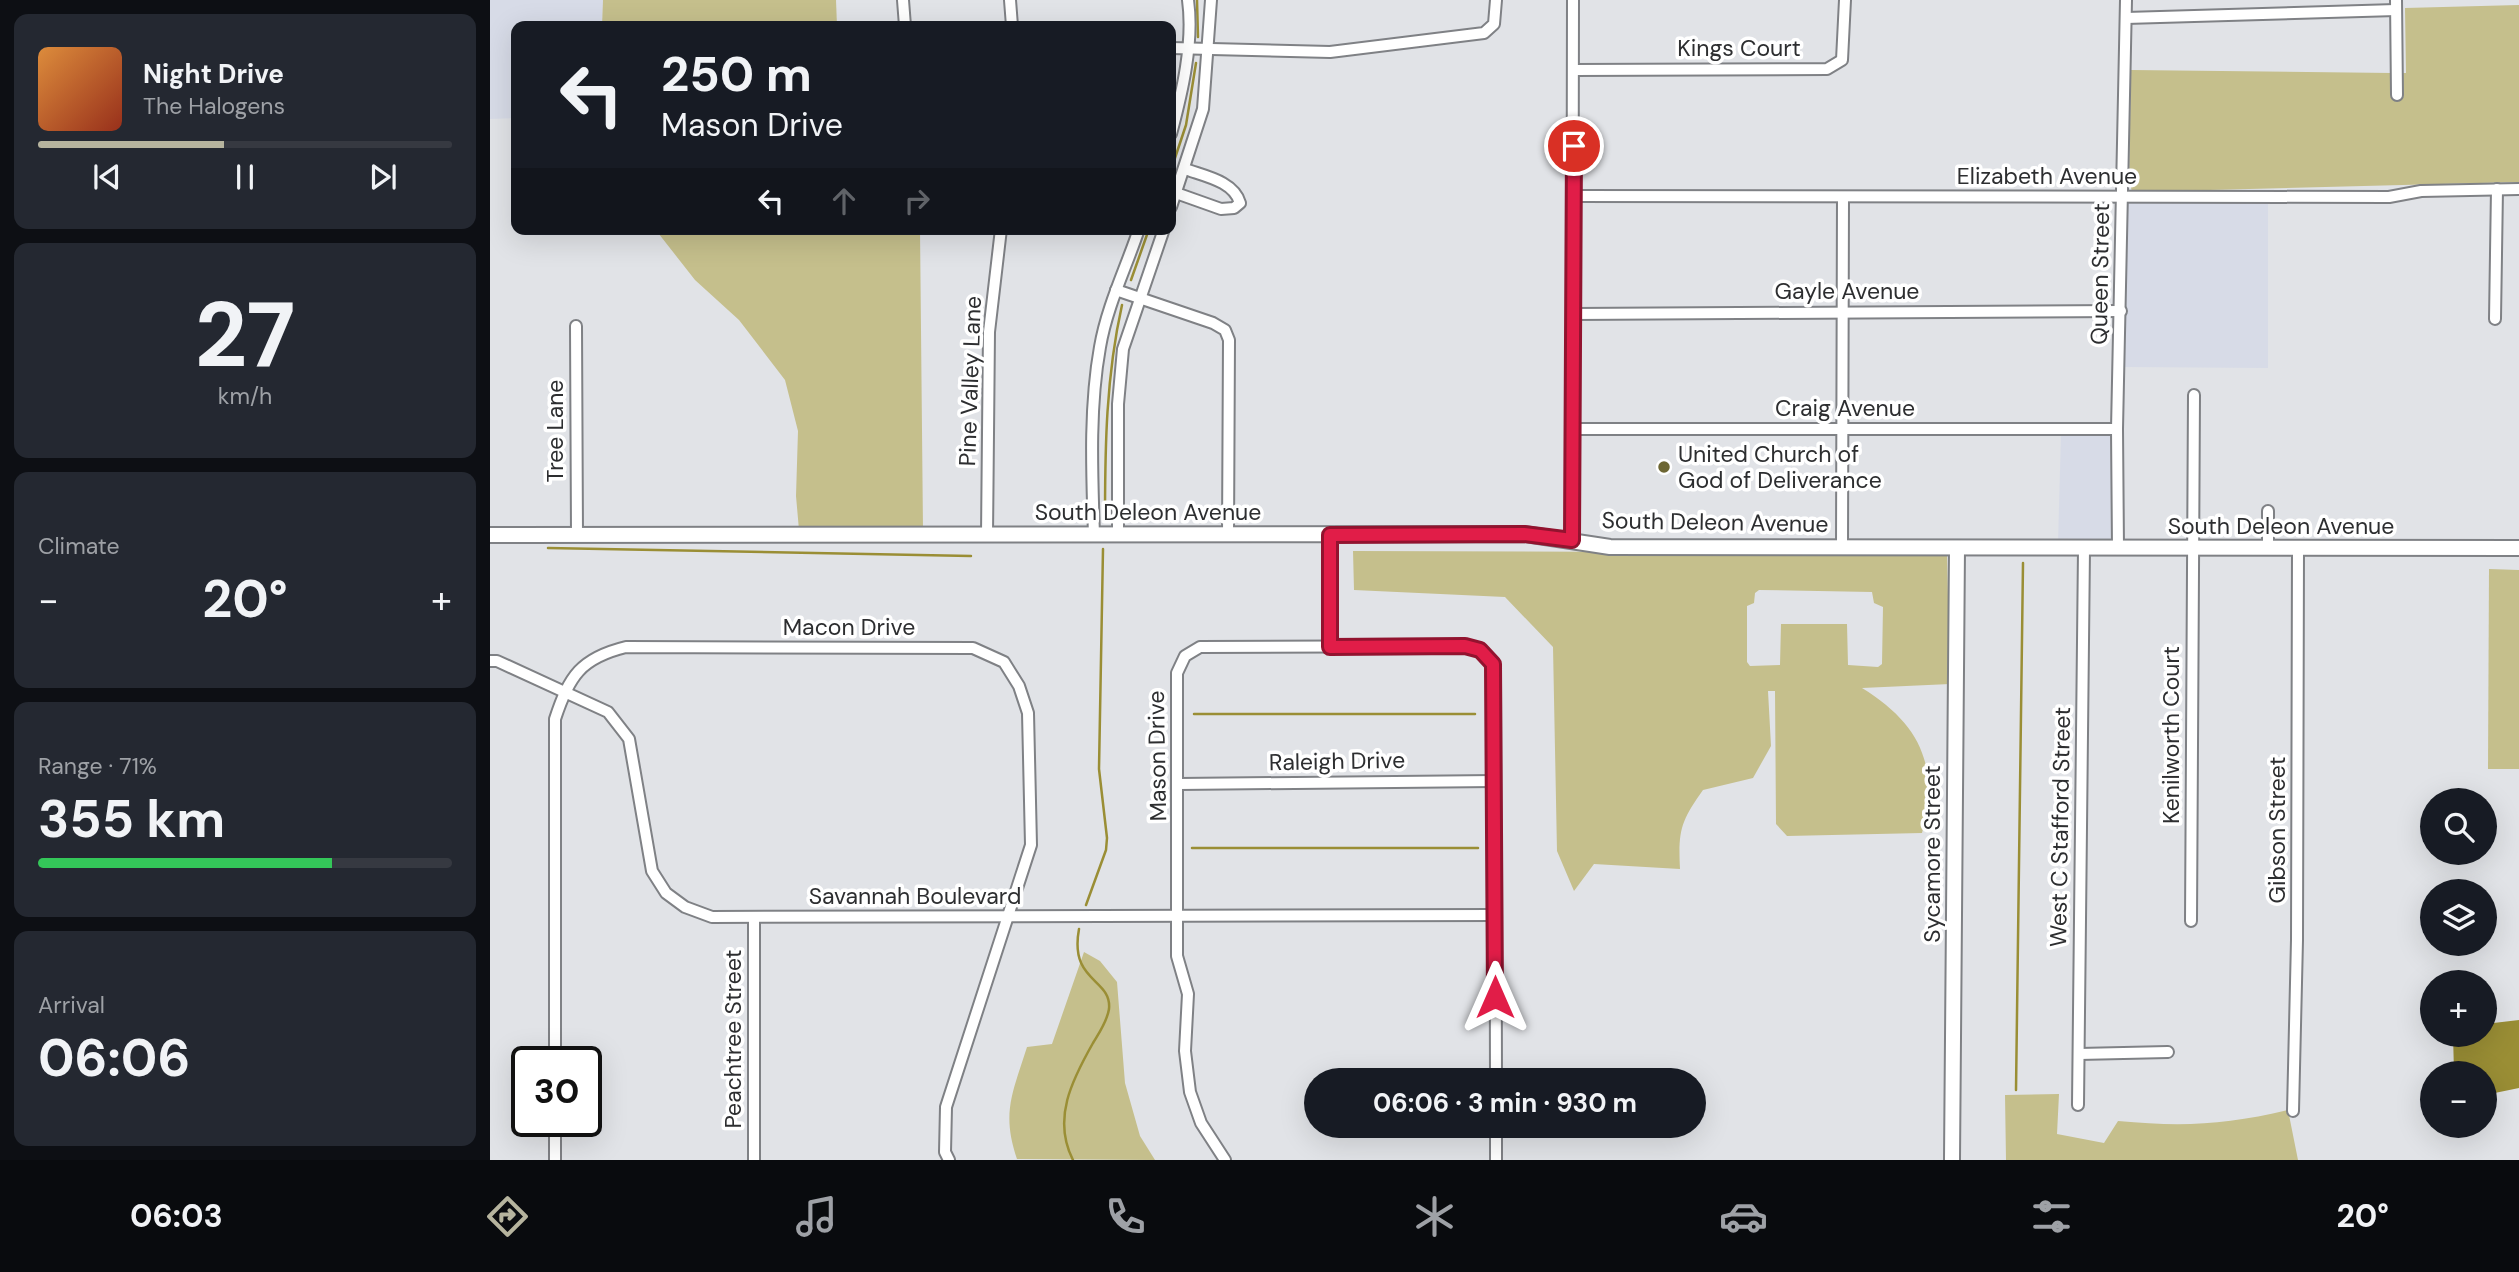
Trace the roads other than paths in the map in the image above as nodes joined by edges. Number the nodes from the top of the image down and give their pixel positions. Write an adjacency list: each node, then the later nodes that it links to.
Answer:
1 (903, 0): 11 (street)
2 (1010, 0): 12 (street)
3 (1188, 0): 14 (street)
4 (1210, 0): 15 (street)
5 (1496, 0): 15 (street)
6 (1573, 0): 16 (street)
7 (1845, 0): 16 (street, Kings Court)
8 (2126, 0): 10 (street, Queen Street)
9 (2396, 5): 10 (street); 17 (street)
10 (2126, 18): 26 (street, Queen Street)
11 (905, 21)
12 (1012, 21)
13 (1176, 48): 14 (street)
14 (1187, 49): 15 (street); 18 (street)
15 (1209, 49): 19 (street)
16 (1573, 70): 24 (street)
17 (2397, 95)
18 (1176, 117)
19 (1185, 169): 20 (street); 23 (street)
20 (1176, 179): 23 (street)
21 (2519, 189): 22 (street, Elizabeth Avenue)
22 (2497, 190): 26 (street, Elizabeth Avenue); 35 (street)
23 (1176, 193)
24 (1575, 197): 25 (street, Elizabeth Avenue); 34 (street)
25 (1843, 197): 26 (street, Elizabeth Avenue); 33 (street)
26 (2123, 197): 32 (street, Queen Street)
27 (1000, 235): 45 (street, Pine Valley Lane)
28 (1137, 235): 30 (street)
29 (1162, 235): 31 (street)
30 (1116, 290): 31 (street); 42 (street)
31 (1138, 298): 46 (street); 47 (street)
32 (2121, 311): 33 (street, Gayle Avenue); 39 (street, Queen Street)
33 (1843, 312): 34 (street, Gayle Avenue); 40 (street)
34 (1574, 314): 38 (street)
35 (2495, 320)
36 (576, 326): 44 (street, Tree Lane)
37 (2194, 395): 53 (street, Kenilworth Court)
38 (1573, 429): 40 (street, Craig Avenue); 49 (street)
39 (2117, 429): 40 (street, Craig Avenue); 52 (street, Queen Street)
40 (1842, 430): 50 (street)
41 (2268, 511): 56 (street)
42 (1094, 534): 45 (street, South Deleon Avenue); 46 (street, South Deleon Avenue)
43 (490, 535): 44 (street, South Deleon Avenue)
44 (577, 535): 45 (street, South Deleon Avenue)
45 (987, 535)
46 (1118, 535): 47 (street, South Deleon Avenue)
47 (1228, 535): 48 (street, South Deleon Avenue)
48 (1330, 535): 49 (street, South Deleon Avenue); 58 (street)
49 (1572, 540): 50 (street, South Deleon Avenue)
50 (1842, 547): 51 (street, South Deleon Avenue)
51 (1957, 548): 55 (street, South Deleon Avenue); 81 (street, Sycamore Street)
52 (2118, 548): 53 (street, South Deleon Avenue); 55 (street, South Deleon Avenue)
53 (2192, 548): 56 (street, South Deleon Avenue); 67 (street, Kenilworth Court)
54 (2519, 548): 57 (street, South Deleon Avenue)
55 (2084, 549): 70 (street, West C Stafford Street)
56 (2268, 549): 57 (street, South Deleon Avenue)
57 (2298, 549): 73 (street, Gibson Street)
58 (1330, 647): 61 (street, Mason Drive); 62 (street, Mason Drive)
59 (490, 661): 60 (street, Savannah Boulevard)
60 (564, 691): 64 (street, Macon Drive); 66 (street, Savannah Boulevard); 68 (street, Macon Drive)
61 (1495, 781): 62 (street, Raleigh Drive); 63 (street, Mason Drive)
62 (1179, 784): 65 (street, Mason Drive)
63 (1495, 915): 65 (street, Savannah Boulevard); 71 (street, Mason Drive)
64 (1008, 917): 65 (street, Savannah Boulevard); 66 (street, Savannah Boulevard); 78 (street, Macon Drive)
65 (1178, 917): 79 (street, Mason Drive)
66 (754, 918): 77 (street, Peachtree Street)
67 (2190, 921)
68 (555, 1046)
69 (2168, 1052): 70 (street)
70 (2079, 1054): 72 (street, West C Stafford Street)
71 (1496, 1068)
72 (2078, 1105)
73 (2293, 1111)
74 (555, 1137): 76 (street)
75 (1496, 1138): 80 (street)
76 (555, 1160)
77 (754, 1160)
78 (948, 1160)
79 (1225, 1160)
80 (1496, 1160)
81 (1952, 1160)

